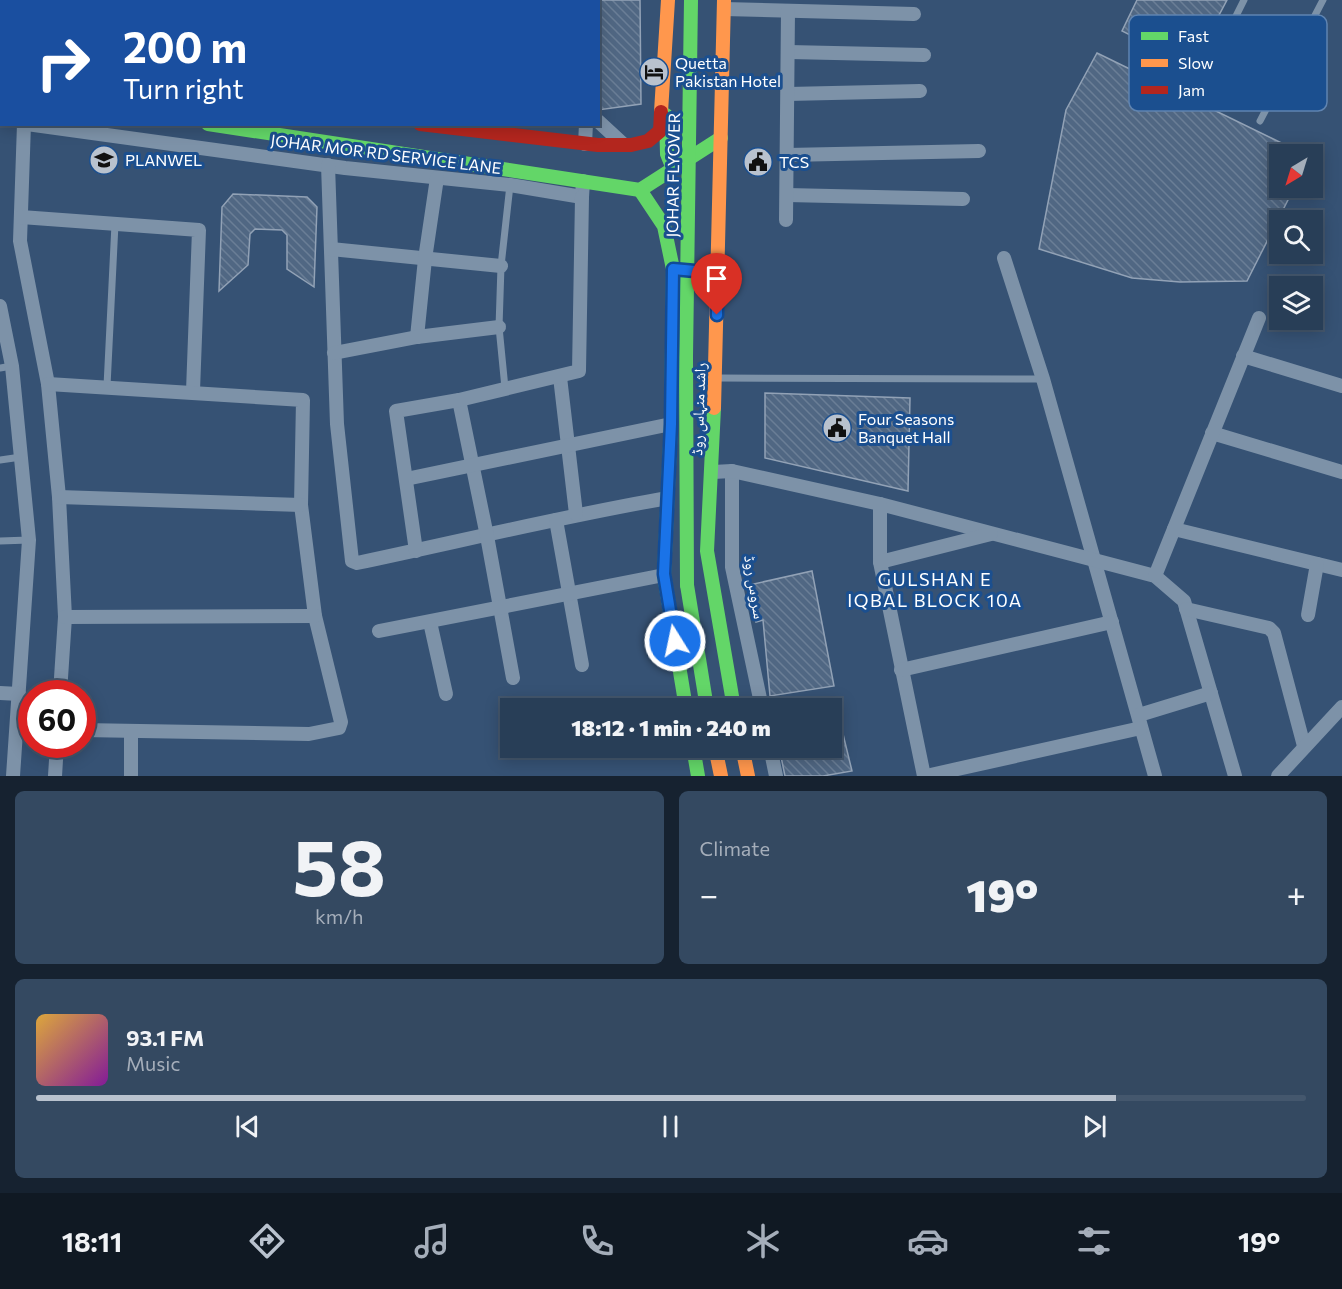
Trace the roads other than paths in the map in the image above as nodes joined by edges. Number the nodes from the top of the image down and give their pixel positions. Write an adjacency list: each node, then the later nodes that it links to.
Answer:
1 (668, 0): 10 (main road)
2 (691, 0): 110 (main road, JOHAR FLYOVER, bridge)
3 (1244, 0): 8 (lane)
4 (1323, 0): 9 (lane)
5 (724, 5): 6 (street); 23 (main road, راشد منہاس روڈ)
6 (788, 11): 7 (street); 11 (street)
7 (914, 14)
8 (1236, 15)
9 (1315, 15)
10 (665, 50): 25 (main road); 30 (main road)
11 (789, 52): 12 (street); 14 (street)
12 (924, 55)
13 (920, 91): 14 (street)
14 (788, 94): 27 (street)
15 (1265, 111): 16 (lane)
16 (1260, 121)
17 (600, 123): 25 (street)
18 (26, 126): 38 (street)
19 (41, 126): 29 (street, JOHAR MOR RD SERVICE LANE)
20 (220, 126): 28 (main road)
21 (436, 126): 24 (main road)
22 (586, 126): 24 (street)
23 (721, 138): 30 (main road); 46 (main road, راشد منہاس روڈ)
24 (585, 144): 25 (main road)
25 (624, 145)
26 (979, 151): 27 (street)
27 (788, 155): 35 (street)
28 (452, 161): 31 (street); 32 (main road)
29 (328, 165): 31 (street, JOHAR MOR RD SERVICE LANE); 41 (street)
30 (673, 169): 34 (main road)
31 (443, 178): 33 (street, JOHAR MOR RD SERVICE LANE); 43 (street)
32 (583, 181): 34 (main road); 36 (street)
33 (510, 185): 36 (street, JOHAR MOR RD SERVICE LANE); 44 (lane)
34 (640, 190): 45 (main road)
35 (787, 195): 37 (street); 39 (street)
36 (582, 197): 54 (street)
37 (963, 199)
38 (21, 217): 40 (street); 57 (street)
39 (786, 220)
40 (115, 224): 58 (lane); 61 (street)
41 (331, 249): 43 (street); 51 (street)
42 (1004, 258): 56 (street)
43 (425, 259): 44 (street); 50 (street)
44 (501, 266): 49 (lane)
45 (673, 269): 46 (main road); 63 (main road)
46 (717, 273): 55 (main road, راشد منہاس روڈ)
47 (0, 306): 53 (street)
48 (1259, 318): 52 (street)
49 (499, 327): 50 (street); 60 (lane)
50 (417, 337): 51 (street)
51 (334, 353): 84 (street)
52 (1243, 356): 59 (street); 64 (street)
53 (6, 367): 66 (street)
54 (560, 377): 60 (street); 65 (street)
55 (716, 378): 56 (lane); 70 (main road, راشد منہاس روڈ)
56 (1043, 379): 86 (street)
57 (48, 384): 58 (street); 73 (street)
58 (107, 386): 61 (street)
59 (1342, 386)
60 (505, 388): 62 (street)
61 (193, 391): 76 (street)
62 (459, 400): 68 (street); 72 (street)
63 (671, 424): 65 (street); 74 (main road)
64 (1212, 433): 71 (street); 79 (street)
65 (567, 446): 68 (street); 77 (street)
66 (21, 457): 67 (lane); 82 (street)
67 (0, 460)
68 (472, 465): 72 (street); 81 (street)
69 (732, 471): 70 (street); 75 (street); 112 (street, سروس روڈ)
70 (712, 472): 111 (main road, راشد منہاس روڈ)
71 (1342, 472)
72 (406, 479): 84 (street)
73 (58, 497): 76 (street); 96 (street)
74 (668, 498): 77 (street); 89 (main road)
75 (880, 504): 80 (street); 85 (street)
76 (301, 505): 95 (street)
77 (576, 514): 78 (street)
78 (556, 520): 81 (street); 91 (street)
79 (1174, 529): 87 (street); 90 (street)
80 (993, 533): 85 (street); 86 (street)
81 (487, 536): 84 (street); 92 (street)
82 (28, 540): 83 (lane); 103 (street)
83 (0, 541)
84 (416, 551)
85 (880, 562): 101 (street)
86 (1095, 562): 90 (street); 98 (street)
87 (1317, 564): 88 (street); 94 (street)
88 (1342, 570)
89 (664, 574): 91 (street); 109 (main road)
90 (1155, 576): 93 (street)
91 (569, 593): 92 (street); 100 (street)
92 (500, 608): 97 (street); 102 (street)
93 (1186, 609): 106 (street); 118 (street)
94 (1308, 615)
95 (315, 616): 96 (street); 117 (street)
96 (65, 617): 104 (street)
97 (430, 622): 99 (street); 108 (street)
98 (1112, 622): 101 (street); 115 (street)
99 (379, 632)
100 (582, 665)
101 (901, 670): 131 (street)
102 (513, 678)
103 (20, 680)
104 (61, 680)
105 (0, 693): 107 (street)
106 (1211, 693): 115 (street); 133 (street)
107 (18, 694)
108 (446, 694)
109 (685, 698)
110 (705, 698)
111 (732, 698)
112 (760, 698)
113 (1342, 707): 118 (street)
114 (18, 708): 124 (street)
115 (1140, 722): 131 (street); 132 (street)
116 (96, 730): 117 (street)
117 (131, 731): 126 (street)
118 (1304, 746): 134 (street)
119 (56, 758): 125 (street)
120 (695, 758): 127 (main road)
121 (718, 758): 128 (main road)
122 (744, 758): 129 (main road)
123 (772, 758): 130 (street)
124 (13, 776)
125 (55, 776)
126 (131, 776)
127 (698, 776)
128 (722, 776)
129 (748, 776)
130 (776, 776)
131 (925, 776)
132 (1155, 776)
133 (1234, 776)
134 (1278, 776)

